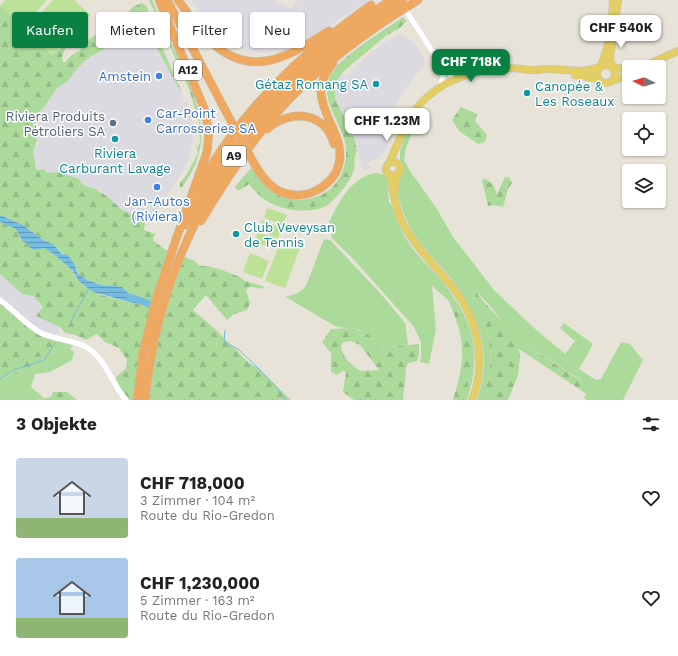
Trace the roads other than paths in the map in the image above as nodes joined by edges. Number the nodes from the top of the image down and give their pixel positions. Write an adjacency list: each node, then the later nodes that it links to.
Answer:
1 (159, 0): 33 (highway, A12)
2 (167, 0): 24 (highway, A12)
3 (171, 0): 24 (highway, A12)
4 (178, 0): 8 (highway)
5 (418, 0): 9 (highway)
6 (613, 0): 15 (main road)
7 (618, 0): 16 (main road)
8 (374, 2): 33 (highway)
9 (401, 3): 10 (highway); 14 (street); 33 (highway, A9)
10 (348, 48): 26 (highway); 27 (highway, A12)
11 (678, 51): 12 (main road); 13 (main road)
12 (658, 60)
13 (666, 61)
14 (440, 63): 20 (street); 23 (street)
15 (599, 67): 16 (main road); 17 (main road); 21 (main road)
16 (612, 67): 18 (main road); 22 (main road)
17 (535, 70): 20 (main road); 21 (main road)
18 (622, 70)
19 (622, 77): 22 (main road)
20 (454, 79): 23 (main road)
21 (598, 79): 22 (main road)
22 (612, 81)
23 (441, 87): 25 (main road)
24 (235, 123): 27 (highway, A12, bridge)
25 (404, 129): 28 (main road); 29 (main road)
26 (255, 141): 27 (highway, A12); 33 (highway)
27 (251, 154)
28 (389, 164): 29 (main road); 31 (main road)
29 (398, 165): 30 (main road)
30 (398, 173): 31 (main road); 32 (main road)
31 (389, 174): 32 (main road)
32 (403, 223): 38 (main road)
33 (180, 247): 36 (highway, A9); 37 (highway, A9)
34 (0, 300): 35 (street)
35 (126, 400)
36 (137, 400)
37 (145, 400)
38 (472, 400)

